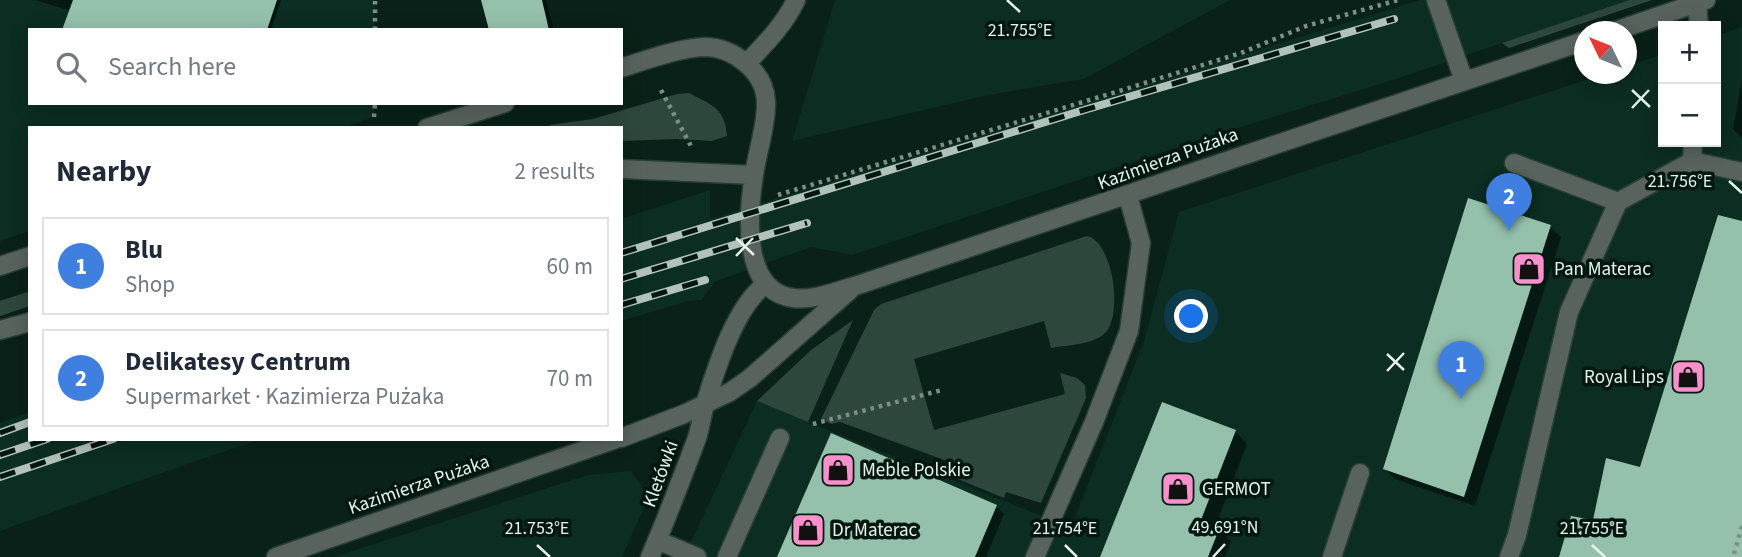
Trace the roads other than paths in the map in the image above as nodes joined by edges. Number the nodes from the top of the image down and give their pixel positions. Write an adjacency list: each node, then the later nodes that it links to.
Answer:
1 (796, 0): 7 (street)
2 (1436, 0): 9 (street)
3 (1702, 2): 4 (street); 5 (street)
4 (1700, 21)
5 (1637, 24)
6 (1574, 44): 9 (street, Kazimierza Pużaka)
7 (747, 63): 8 (street); 17 (street)
8 (623, 67)
9 (1464, 81): 18 (street, Kazimierza Pużaka)
10 (499, 105): 11 (street)
11 (433, 126)
12 (1693, 147): 13 (street)
13 (1692, 161): 16 (street); 19 (street)
14 (1514, 163): 19 (street)
15 (623, 169): 17 (street)
16 (1742, 172)
17 (754, 174): 22 (street)
18 (1128, 196): 23 (street, Kazimierza Pużaka); 37 (street)
19 (1618, 202): 39 (street)
20 (28, 257): 21 (street)
21 (0, 266)
22 (766, 284): 23 (street, Kazimierza Pużaka); 26 (street, Kletówki)
23 (855, 286): 26 (street)
24 (28, 323): 25 (street)
25 (0, 330)
26 (705, 404): 27 (street); 31 (street, Kletówki)
27 (623, 437)
28 (780, 438): 36 (street)
29 (611, 441): 32 (street, Kazimierza Pużaka)
30 (1360, 474): 38 (street)
31 (657, 540): 34 (street, Kletówki); 35 (street)
32 (315, 551): 33 (street, Kazimierza Pużaka)
33 (276, 557)
34 (650, 557)
35 (697, 557)
36 (727, 557)
37 (1035, 557)
38 (1332, 557)
39 (1509, 557)

